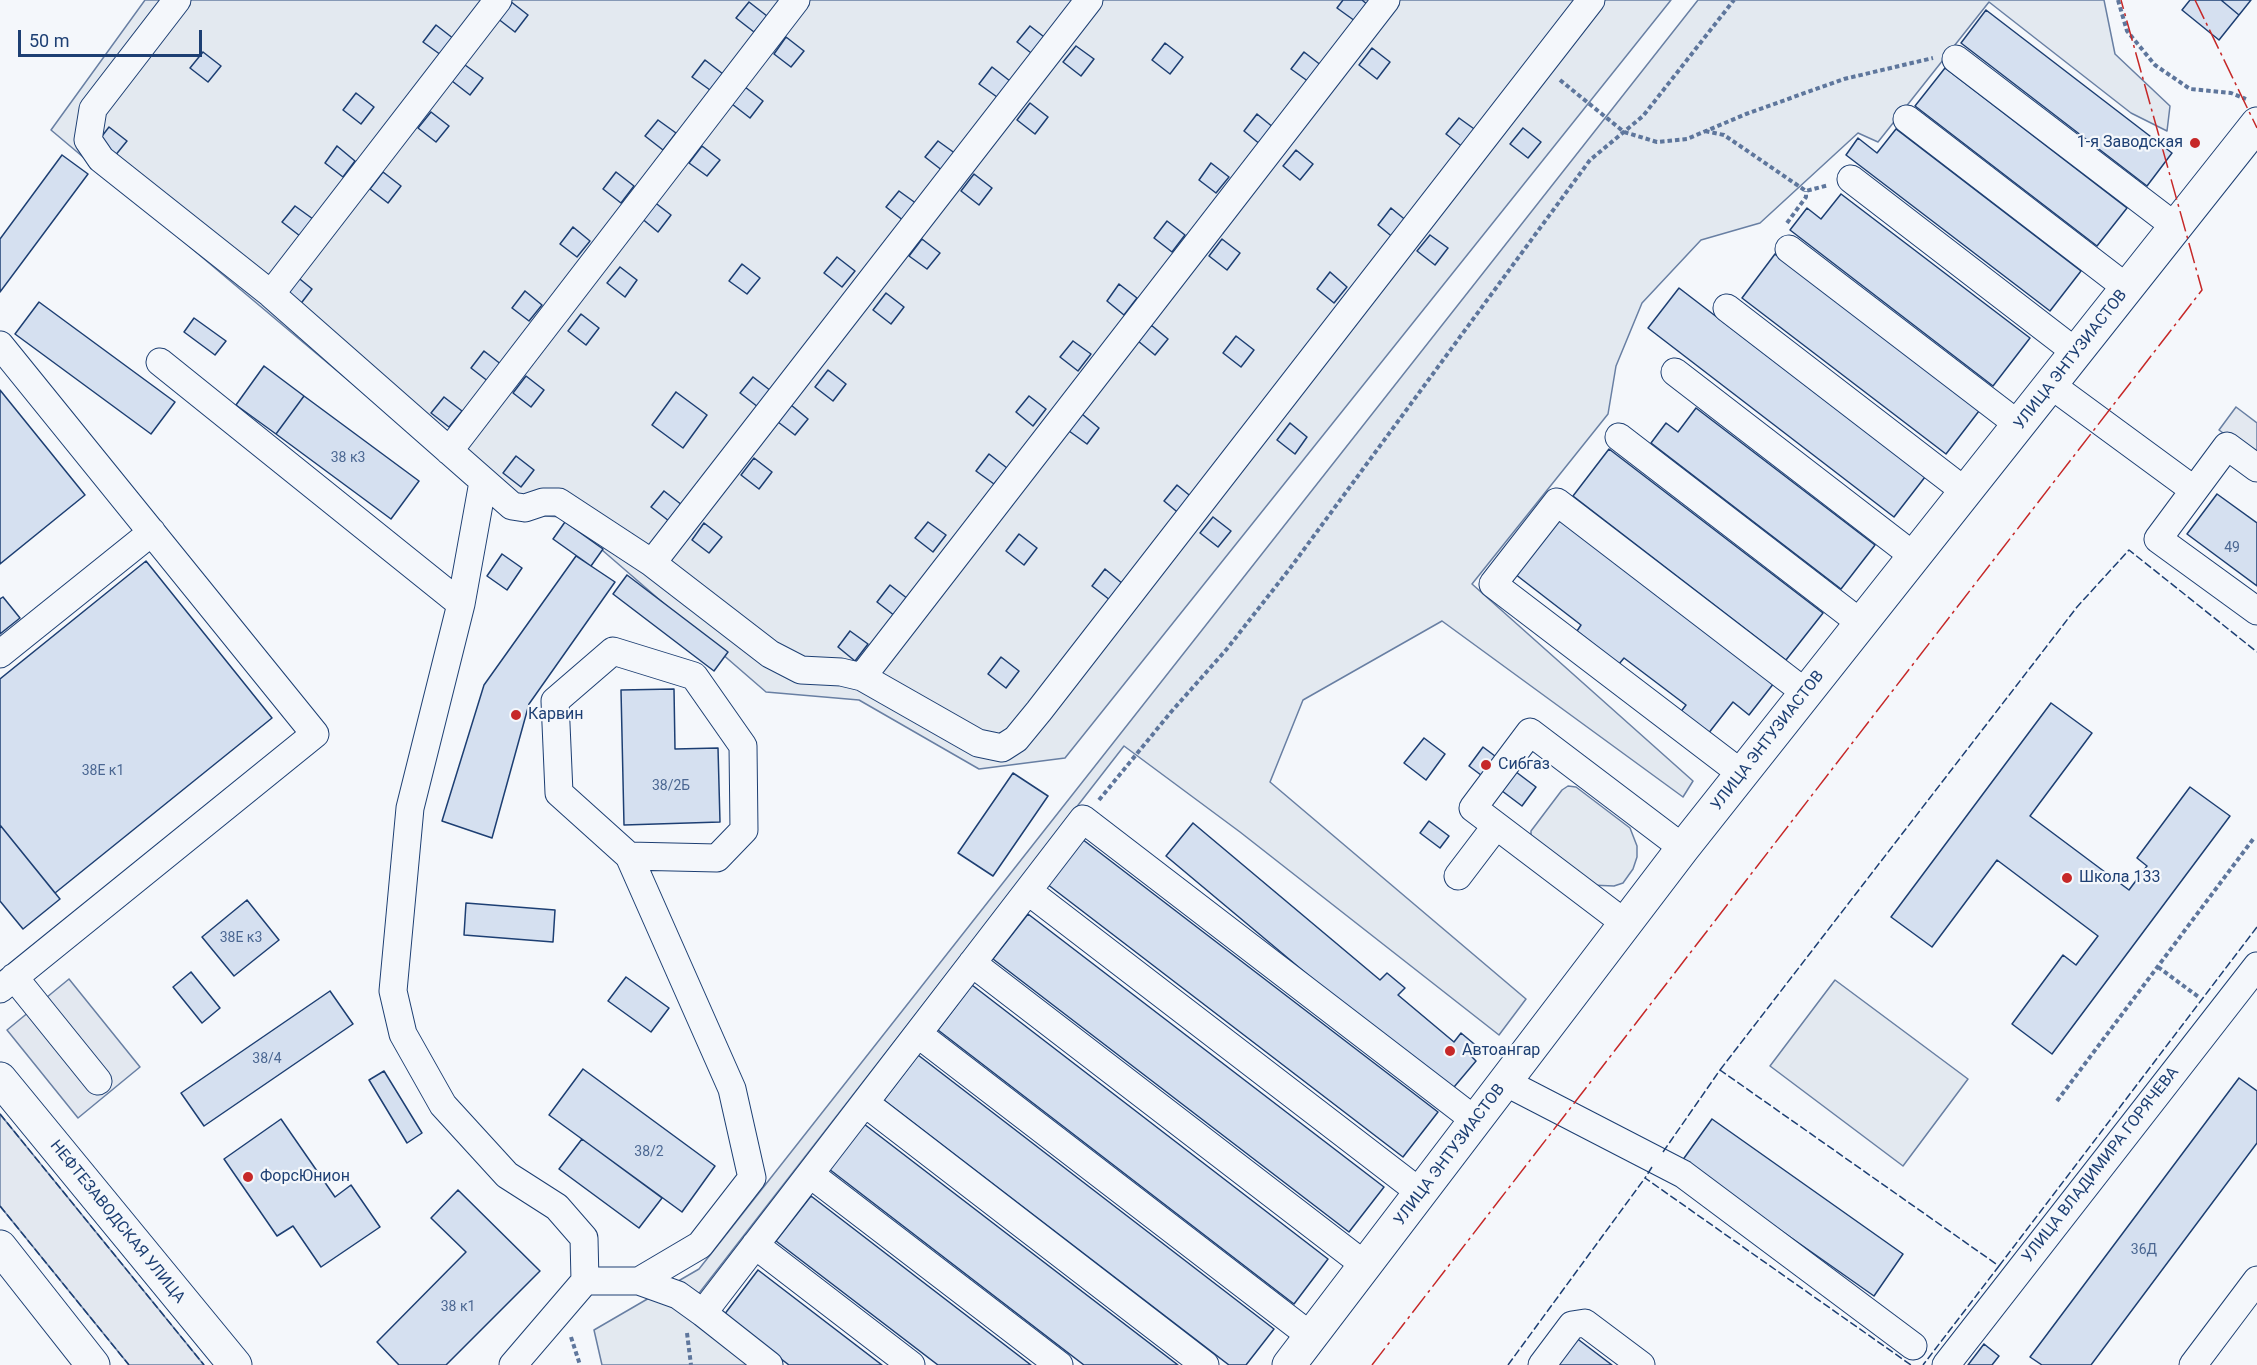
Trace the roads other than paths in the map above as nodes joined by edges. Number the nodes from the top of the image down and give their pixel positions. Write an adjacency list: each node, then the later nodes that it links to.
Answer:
1 (177, 0): 14 (street)
2 (498, 0): 14 (street)
3 (796, 0): 23 (street)
4 (1089, 0): 30 (street)
5 (1386, 0): 35 (street)
6 (1591, 0): 35 (street)
7 (1956, 59): 11 (street)
8 (2254, 113): 11 (main road, УЛИЦА ЭНТУЗИАСТОВ)
9 (1906, 119): 13 (street)
10 (1851, 179): 17 (street)
11 (2176, 227): 13 (main road, УЛИЦА ЭНТУЗИАСТОВ)
12 (1790, 249): 21 (street)
13 (2127, 288): 17 (main road, УЛИЦА ЭНТУЗИАСТОВ)
14 (271, 294): 23 (street)
15 (1727, 309): 27 (street)
16 (0, 345): 28 (street)
17 (2077, 353): 20 (main road, УЛИЦА ЭНТУЗИАСТОВ)
18 (160, 362): 31 (street)
19 (1674, 372): 29 (street)
20 (2051, 385): 21 (main road, УЛИЦА ЭНТУЗИАСТОВ); 26 (street)
21 (2019, 425): 27 (main road, УЛИЦА ЭНТУЗИАСТОВ)
22 (1619, 437): 33 (street)
23 (449, 451): 25 (street)
24 (2257, 468): 26 (street)
25 (483, 482): 30 (street); 31 (street)
26 (2194, 490): 32 (street)
27 (1966, 492): 29 (main road, УЛИЦА ЭНТУЗИАСТОВ)
28 (152, 532): 34 (street); 46 (street)
29 (1915, 556): 33 (main road, УЛИЦА ЭНТУЗИАСТОВ)
30 (652, 563): 35 (street)
31 (461, 604): 59 (street)
32 (2257, 612)
33 (1862, 624): 36 (main road, УЛИЦА ЭНТУЗИАСТОВ)
34 (0, 654)
35 (862, 677)
36 (1806, 693): 37 (main road, УЛИЦА ЭНТУЗИАСТОВ); 37 (street)
37 (1742, 774): 39 (main road, УЛИЦА ЭНТУЗИАСТОВ)
38 (1496, 826): 39 (street); 41 (street); 43 (street)
39 (1683, 848): 43 (main road, УЛИЦА ЭНТУЗИАСТОВ)
40 (629, 856): 40 (street); 60 (street)
41 (1458, 876)
42 (1028, 891): 44 (street); 52 (street); 54 (street)
43 (1626, 924): 50 (main road, УЛИЦА ЭНТУЗИАСТОВ)
44 (972, 963): 47 (street); 57 (street)
45 (2257, 966): 74 (street, УЛИЦА ВЛАДИМИРА ГОРЯЧЕВА)
46 (7, 983): 49 (street)
47 (918, 1034): 51 (street); 62 (street)
48 (0, 1079): 65 (main road, НЕФТЕЗАВОДСКАЯ УЛИЦА)
49 (98, 1082)
50 (1505, 1082): 52 (main road, УЛИЦА ЭНТУЗИАСТОВ); 63 (street)
51 (865, 1103): 53 (street); 70 (street)
52 (1476, 1121): 54 (main road, УЛИЦА ЭНТУЗИАСТОВ)
53 (810, 1174): 55 (street); 69 (street)
54 (1421, 1193): 57 (main road, УЛИЦА ЭНТУЗИАСТОВ)
55 (755, 1245): 61 (street); 68 (street)
56 (0, 1247): 64 (main road)
57 (1366, 1266): 62 (main road, УЛИЦА ЭНТУЗИАСТОВ)
58 (2257, 1280): 75 (street)
59 (585, 1281): 60 (street); 66 (street)
60 (639, 1281): 61 (street)
61 (703, 1313): 67 (street)
62 (1312, 1337): 71 (main road, УЛИЦА ЭНТУЗИАСТОВ)
63 (1913, 1346)
64 (93, 1365)
65 (235, 1365)
66 (513, 1365)
67 (769, 1365)
68 (911, 1365)
69 (1059, 1365)
70 (1205, 1365)
71 (1289, 1365)
72 (1542, 1365): 73 (street)
73 (1641, 1365)
74 (1946, 1365)
75 (2193, 1365)

